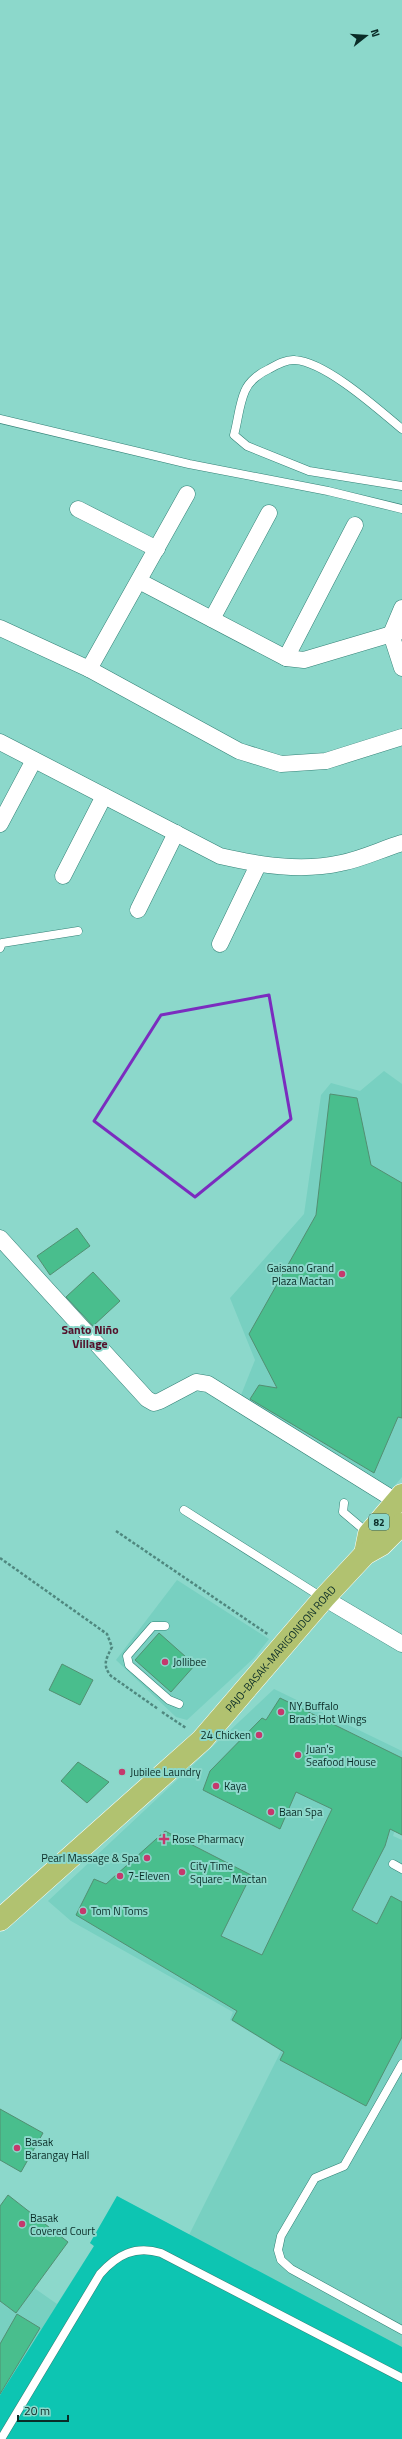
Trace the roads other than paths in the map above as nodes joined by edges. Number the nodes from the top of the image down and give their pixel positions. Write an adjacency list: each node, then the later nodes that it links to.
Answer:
1 (0, 419): 6 (lane)
2 (402, 429): 3 (lane)
3 (402, 486)
4 (187, 494): 9 (street)
5 (78, 509): 9 (street)
6 (402, 509)
7 (268, 513): 12 (street)
8 (354, 525): 15 (street)
9 (157, 549): 10 (street)
10 (139, 581): 12 (street); 17 (street)
11 (402, 608): 14 (street)
12 (212, 619): 15 (street)
13 (0, 628): 17 (street)
14 (397, 632): 15 (street); 16 (street)
15 (286, 658)
16 (402, 668)
17 (89, 669): 18 (street)
18 (402, 737)
19 (0, 742): 20 (street)
20 (34, 760): 21 (street); 22 (street)
21 (104, 796): 23 (street); 26 (street)
22 (0, 824)
23 (176, 834): 25 (street); 27 (street)
24 (402, 843): 25 (street)
25 (258, 865): 29 (street)
26 (63, 876)
27 (138, 910)
28 (78, 932): 30 (lane)
29 (220, 944)
30 (0, 948)
31 (0, 1238): 32 (street)
32 (399, 1498): 36 (main road, PAJO-BASAK-MARIGONDON ROAD / 82)
33 (344, 1503): 36 (lane)
34 (184, 1510): 37 (lane)
35 (402, 1524): 36 (main road, PAJO-BASAK-MARIGONDON ROAD / 82)
36 (367, 1544): 37 (main road, PAJO-BASAK-MARIGONDON ROAD / 82)
37 (324, 1598): 39 (street); 43 (main road, PAJO-BASAK-MARIGONDON ROAD / 82)
38 (165, 1626): 40 (lane)
39 (402, 1644)
40 (179, 1704)
41 (393, 1864): 42 (lane)
42 (402, 1868)
43 (0, 1920)
44 (402, 2064): 45 (lane)
45 (402, 2330)
46 (402, 2378): 47 (lane)
47 (1, 2439)

